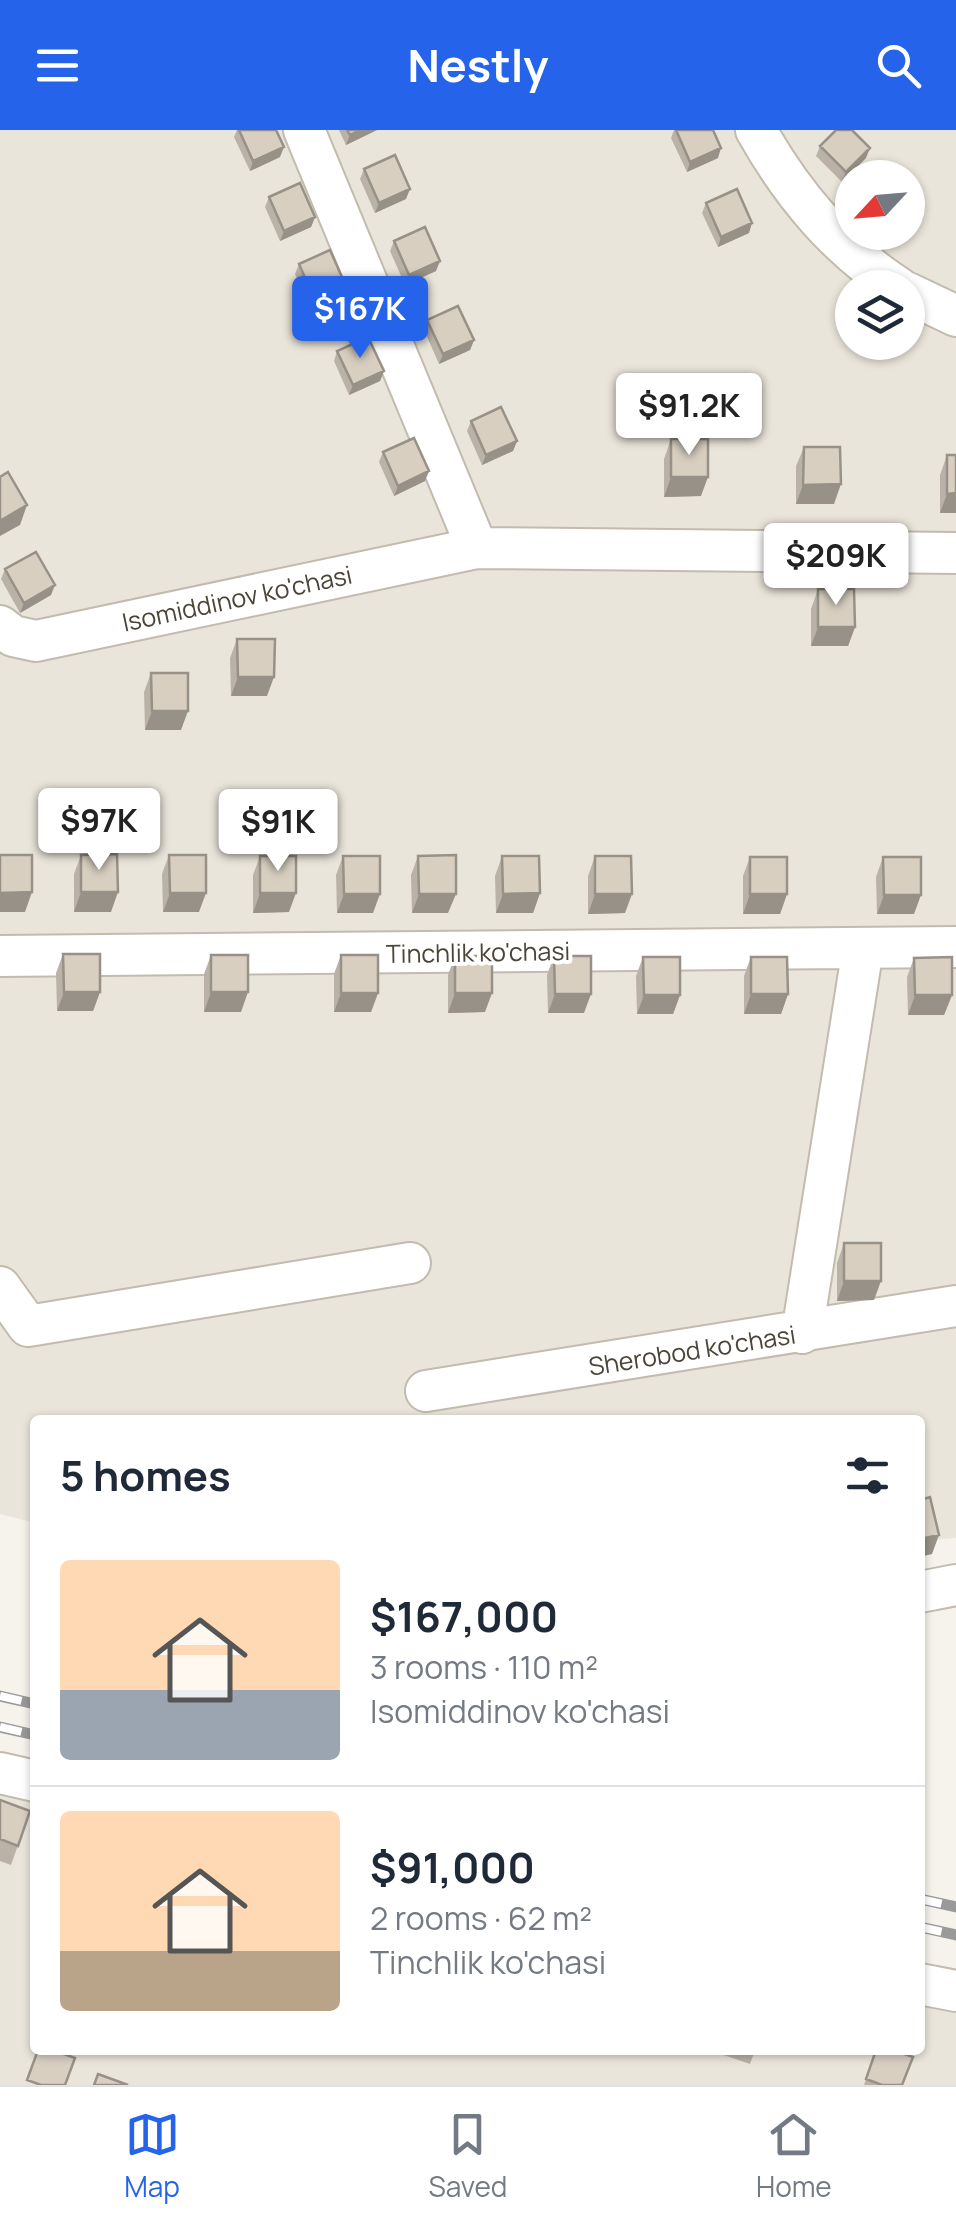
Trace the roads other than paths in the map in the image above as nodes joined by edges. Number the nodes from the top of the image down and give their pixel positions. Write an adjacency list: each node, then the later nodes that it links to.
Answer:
1 (304, 130): 6 (street)
2 (756, 130): 3 (street)
3 (873, 270)
4 (925, 301): 5 (street)
5 (956, 316)
6 (478, 548): 7 (street, Isomiddinov ko'chasi); 8 (street, Isomiddinov ko'chasi)
7 (956, 553)
8 (0, 626)
9 (956, 947): 10 (street, Tinchlik ko'chasi)
10 (863, 948): 11 (street, Tinchlik ko'chasi); 15 (street)
11 (0, 956)
12 (410, 1263): 13 (street)
13 (4, 1303)
14 (956, 1306): 15 (street, Sherobod ko'chasi)
15 (802, 1333): 16 (street, Sherobod ko'chasi)
16 (426, 1391)
17 (956, 1585): 18 (street)
18 (925, 1591)
19 (0, 1773): 20 (street)
20 (30, 1780)
21 (925, 1985): 22 (street)
22 (956, 1992)

